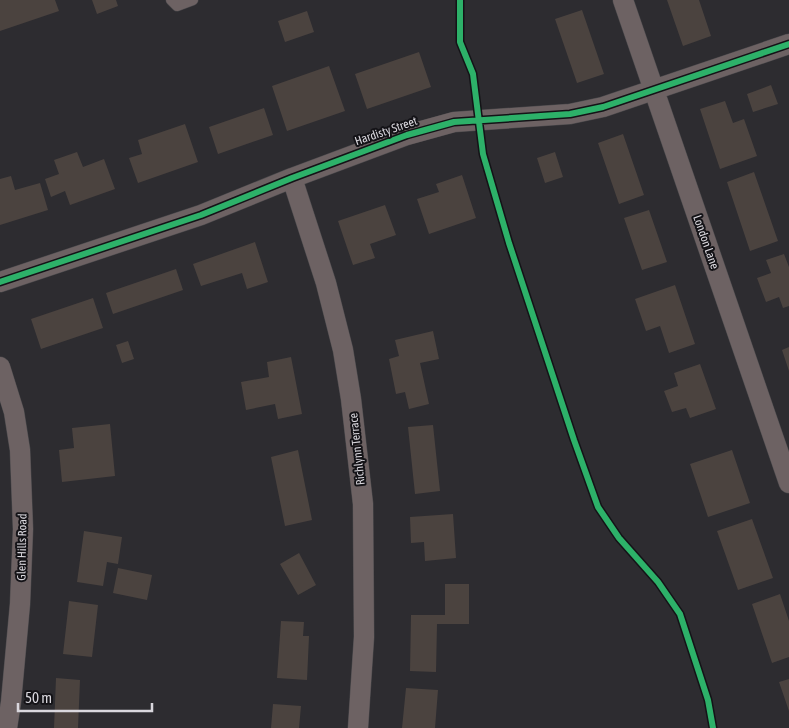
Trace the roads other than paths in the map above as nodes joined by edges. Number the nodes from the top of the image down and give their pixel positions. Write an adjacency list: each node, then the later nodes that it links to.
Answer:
1 (171, 0): 2 (lane)
2 (193, 0)
3 (623, 0): 5 (street, London Lane)
4 (789, 44): 5 (street, Hardisty Street)
5 (654, 89): 6 (street, Hardisty Street); 9 (street, London Lane)
6 (292, 178): 7 (street, Hardisty Street); 11 (street, Richlynn Terrace)
7 (0, 282)
8 (0, 367): 10 (street, Glen Hills Road)
9 (789, 483)
10 (7, 728)
11 (358, 728)

